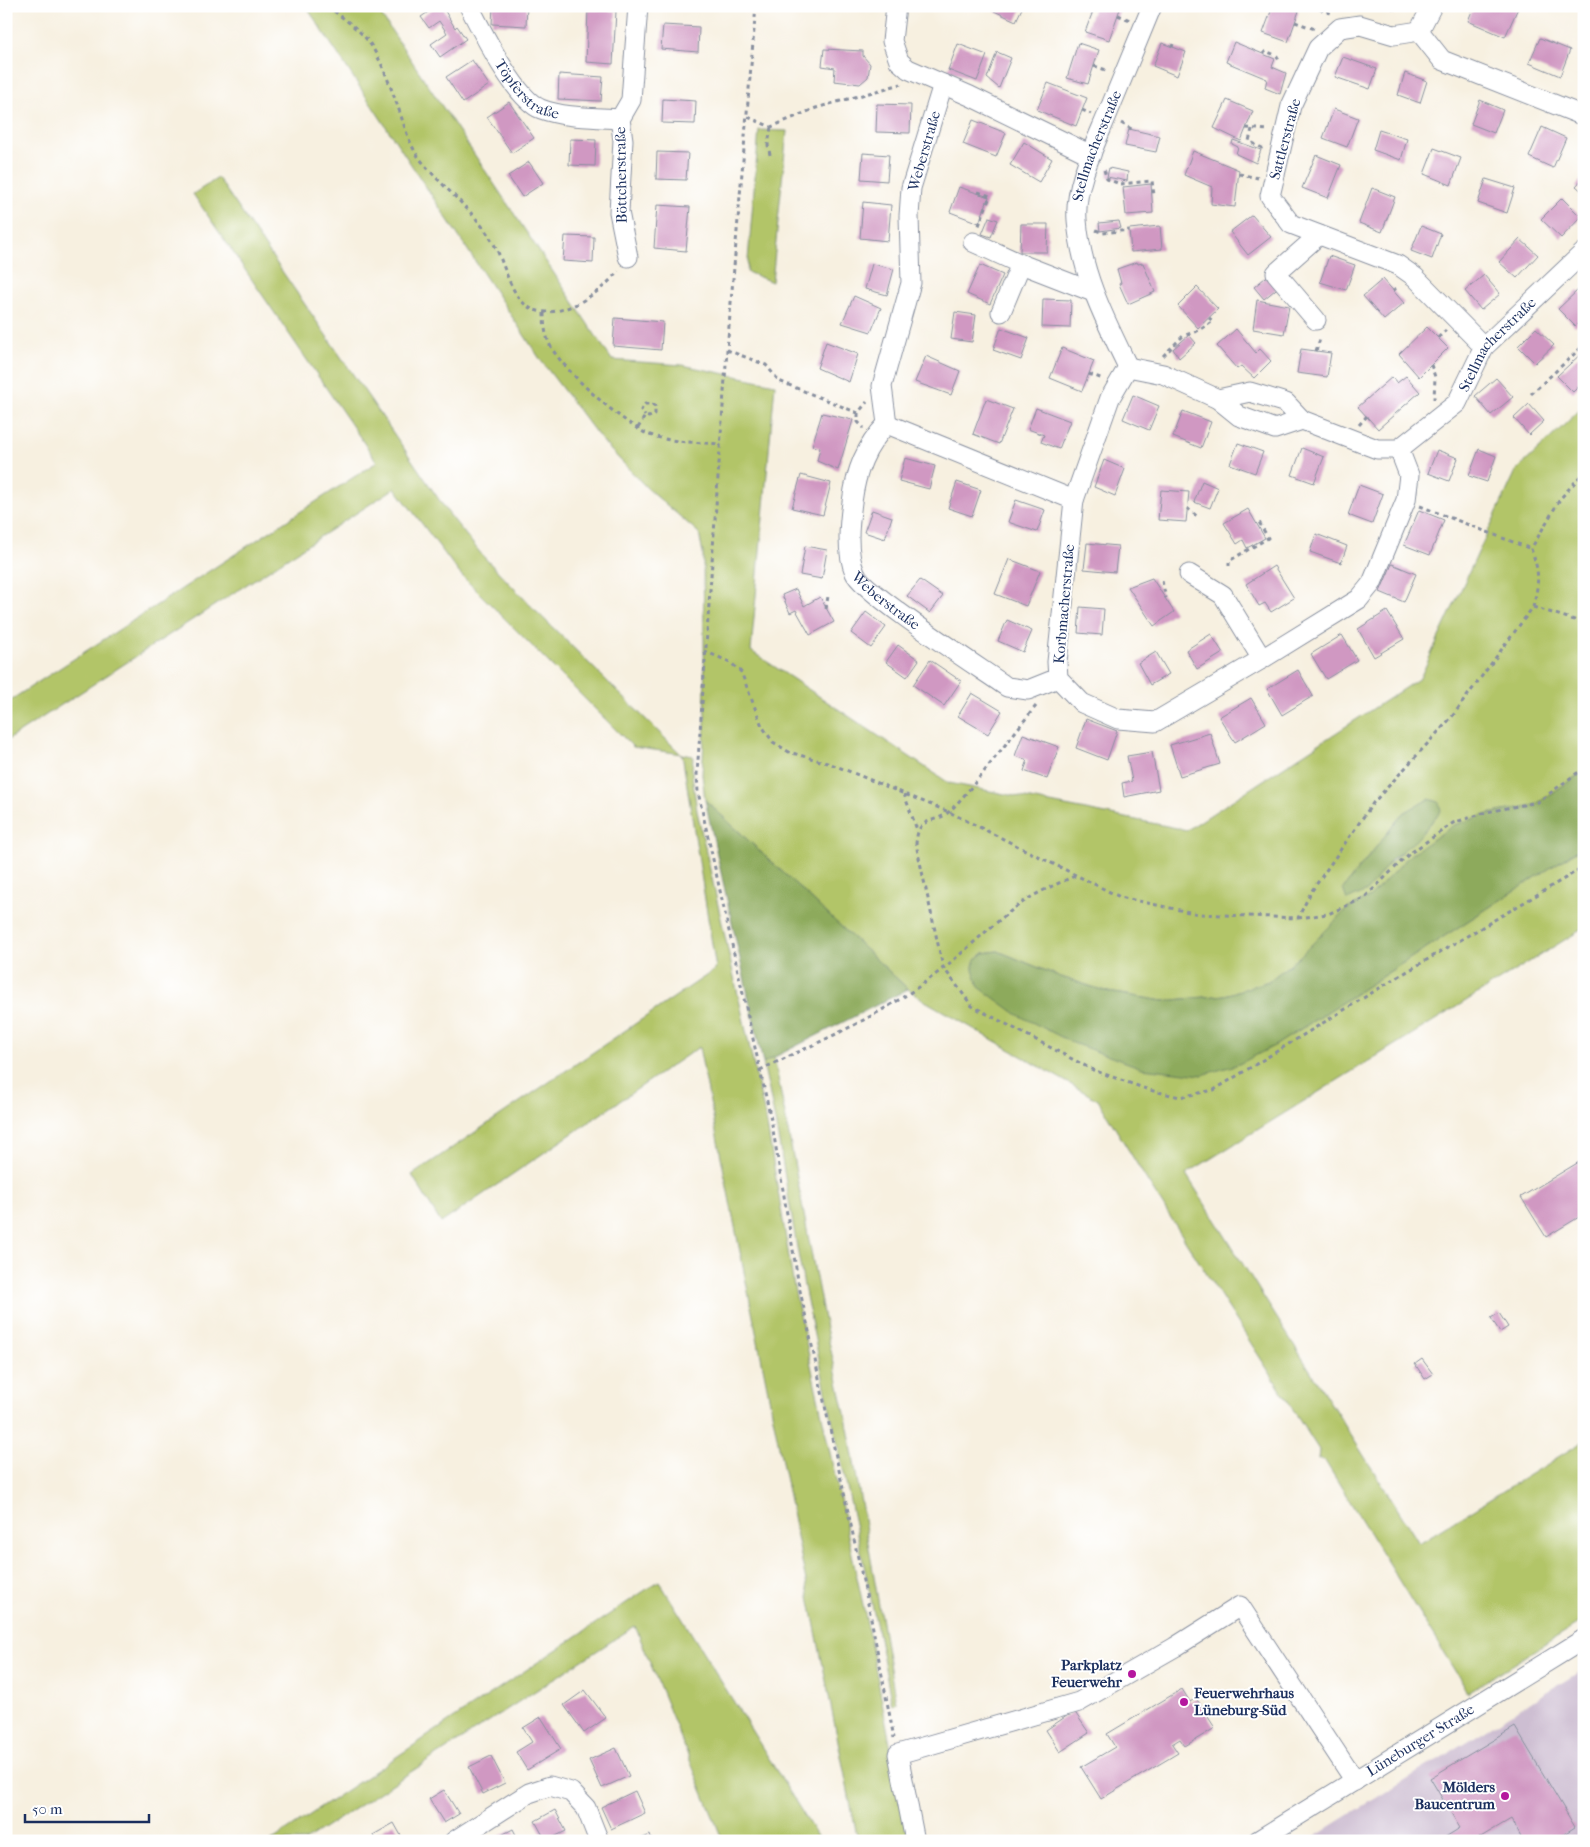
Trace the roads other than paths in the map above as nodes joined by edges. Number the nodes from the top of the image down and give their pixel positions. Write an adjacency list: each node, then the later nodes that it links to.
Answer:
1 (469, 6): 9 (street, Töpferstraße)
2 (638, 6): 9 (street, Böttcherstraße)
3 (896, 6): 7 (street)
4 (1152, 6): 10 (street, Stellmacherstraße)
5 (1432, 6): 6 (street)
6 (1419, 32): 8 (street); 11 (street, Sattlerstraße)
7 (943, 84): 10 (street); 23 (street, Weberstraße)
8 (1584, 116)
9 (620, 119): 14 (street, Böttcherstraße)
10 (1091, 155): 16 (street, Stellmacherstraße)
11 (1319, 235): 18 (street); 19 (street, Sattlerstraße)
12 (973, 242): 15 (street)
13 (1584, 252): 19 (street, Stellmacherstraße)
14 (628, 257)
15 (1021, 264): 16 (street); 17 (street)
16 (1093, 292): 20 (street, Stellmacherstraße)
17 (1002, 312)
18 (1320, 324)
19 (1484, 347): 24 (street, Stellmacherstraße)
20 (1128, 367): 21 (street); 25 (street, Korbmacherstraße)
21 (1218, 399): 22 (street); 22 (street)
22 (1302, 420): 24 (street)
23 (887, 424): 25 (street); 28 (street, Weberstraße)
24 (1399, 449): 27 (street, Korbmacherstraße)
25 (1074, 500): 28 (street, Korbmacherstraße)
26 (1189, 574): 27 (street)
27 (1262, 660): 28 (street, Korbmacherstraße)
28 (1058, 678)
29 (1584, 1639): 30 (street, Lüneburger Straße)
30 (1355, 1781): 33 (street); 34 (street, Lüneburger Straße)
31 (454, 1841): 32 (street)
32 (600, 1841)
33 (915, 1841)
34 (1257, 1841)

